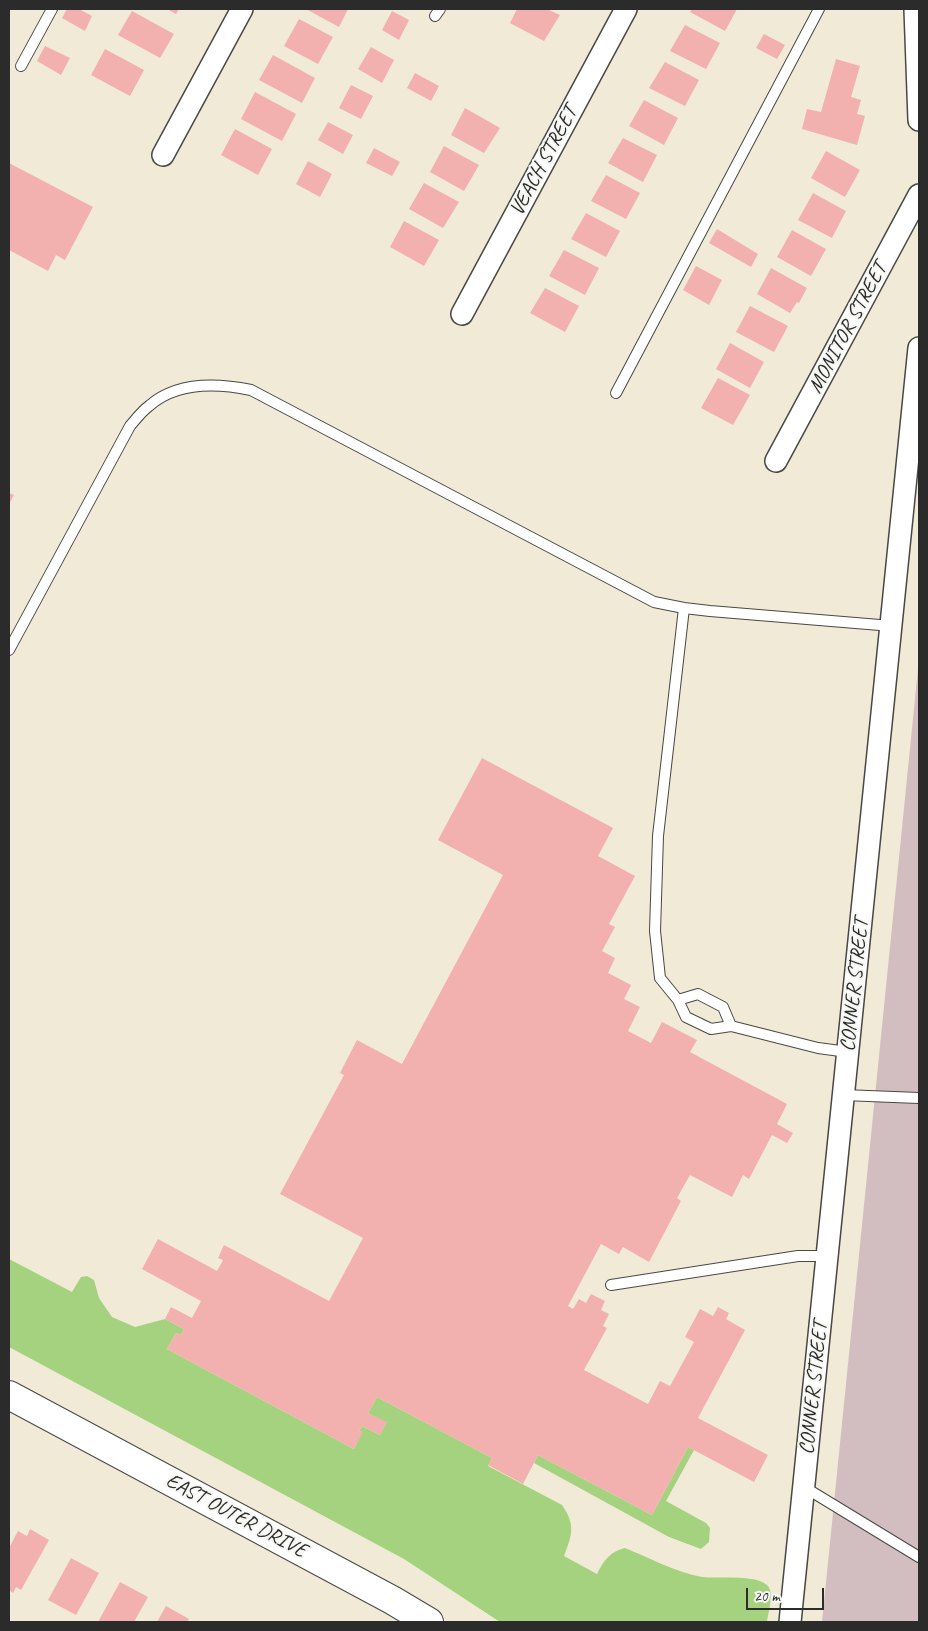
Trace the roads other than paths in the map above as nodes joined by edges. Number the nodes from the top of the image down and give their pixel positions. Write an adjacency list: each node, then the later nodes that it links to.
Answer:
1 (52, 9): 6 (lane)
2 (242, 9): 8 (street)
3 (626, 9): 10 (street, VEACH STREET)
4 (819, 9): 12 (lane)
5 (917, 21): 7 (street)
6 (21, 66)
7 (919, 120)
8 (163, 155)
9 (919, 195): 13 (street, MONITOR STREET)
10 (462, 314)
11 (919, 348): 15 (street, CONNER STREET)
12 (616, 393)
13 (776, 462)
14 (684, 608): 15 (lane); 16 (lane); 17 (lane)
15 (892, 626): 19 (street, CONNER STREET)
16 (9, 650)
17 (678, 1000): 18 (lane); 18 (lane)
18 (731, 1026): 19 (lane)
19 (848, 1052): 20 (street, CONNER STREET)
20 (843, 1095): 21 (lane); 22 (street, CONNER STREET)
21 (919, 1098)
22 (828, 1256): 23 (lane); 27 (street, CONNER STREET)
23 (611, 1285)
24 (9, 1386): 26 (main road, EAST OUTER DRIVE)
25 (9, 1395): 26 (main road, EAST OUTER DRIVE)
26 (42, 1411): 29 (main road, EAST OUTER DRIVE)
27 (804, 1487): 28 (lane); 30 (street, CONNER STREET)
28 (919, 1558)
29 (429, 1622)
30 (790, 1622)

